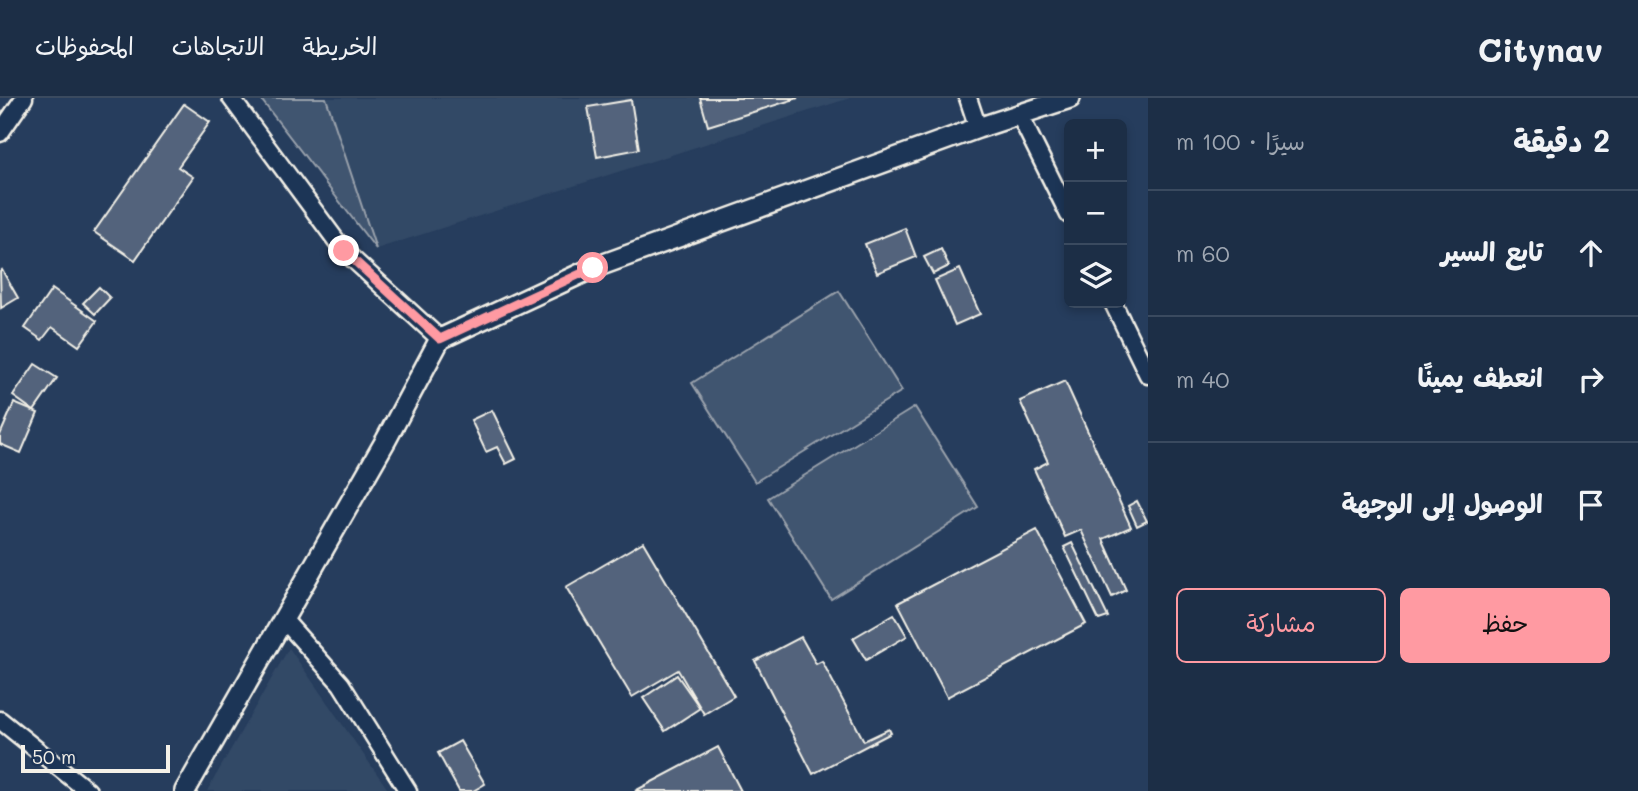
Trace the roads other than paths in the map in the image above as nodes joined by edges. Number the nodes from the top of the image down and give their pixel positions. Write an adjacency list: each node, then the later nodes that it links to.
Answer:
1 (24, 98): 7 (street)
2 (231, 98): 10 (street)
3 (968, 98): 6 (street)
4 (1070, 98): 5 (street)
5 (1019, 114): 6 (street); 8 (street)
6 (978, 128): 10 (street)
7 (0, 133)
8 (1064, 205)
9 (1114, 308): 11 (street)
10 (440, 339): 12 (street)
11 (1148, 375)
12 (284, 620): 15 (street); 16 (street)
13 (0, 720): 14 (street)
14 (88, 791)
15 (185, 791)
16 (408, 791)

